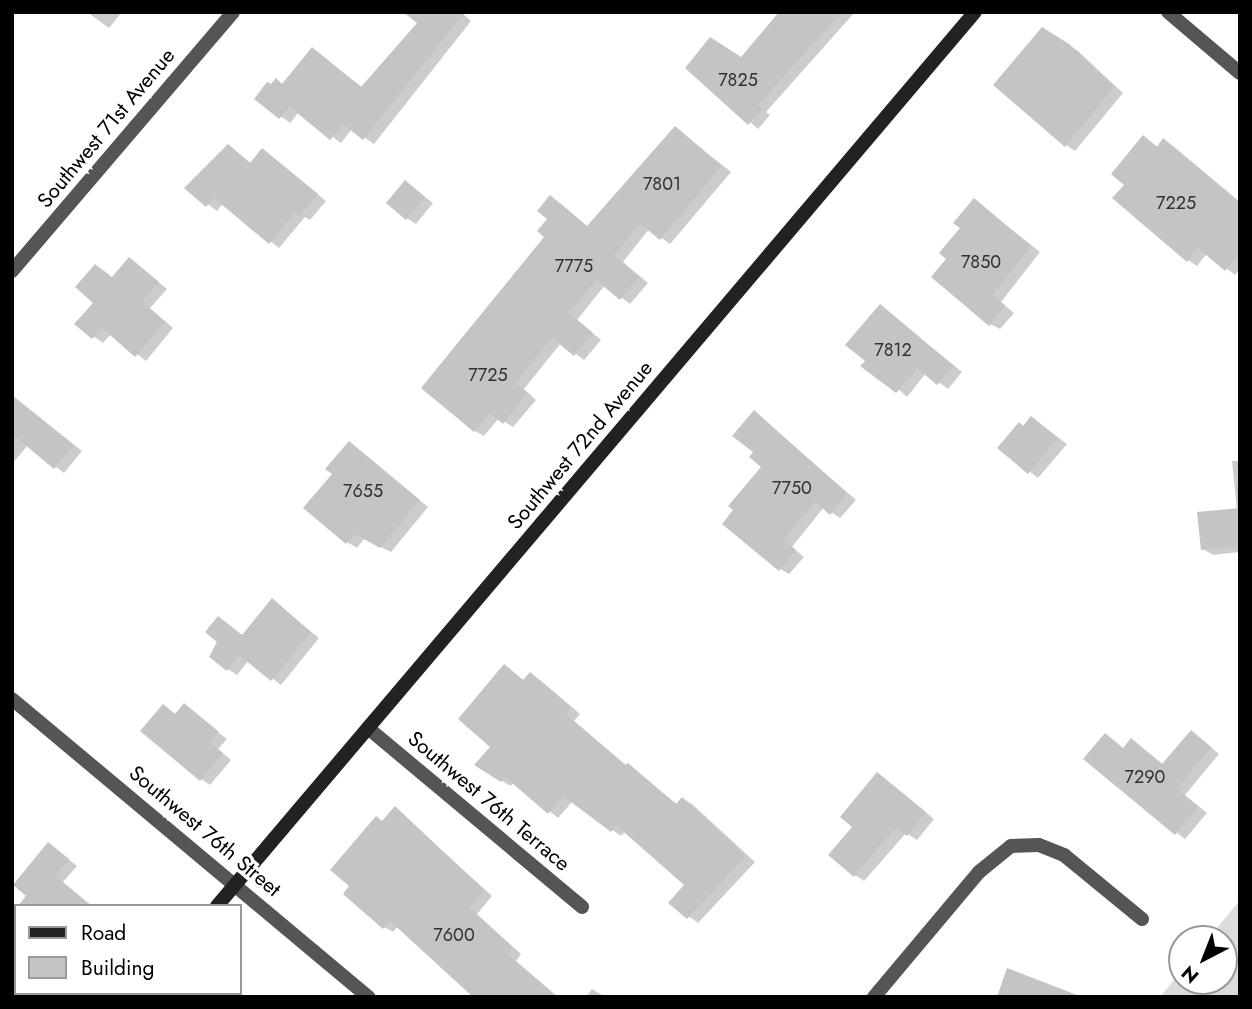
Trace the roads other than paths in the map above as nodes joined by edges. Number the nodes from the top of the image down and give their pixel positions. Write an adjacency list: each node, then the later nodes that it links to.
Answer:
1 (233, 12): 5 (street, Southwest 71st Avenue)
2 (975, 12): 7 (street, Southwest 72nd Avenue)
3 (1168, 12): 4 (street)
4 (1240, 73)
5 (12, 271)
6 (12, 699): 8 (street, Southwest 76th Street)
7 (368, 729): 8 (street, Southwest 72nd Avenue); 10 (street, Southwest 76th Terrace)
8 (236, 884): 9 (street, Southwest 72nd Avenue); 12 (street, Southwest 76th Street)
9 (220, 904)
10 (582, 907)
11 (1142, 919): 13 (street)
12 (369, 997)
13 (874, 997)

